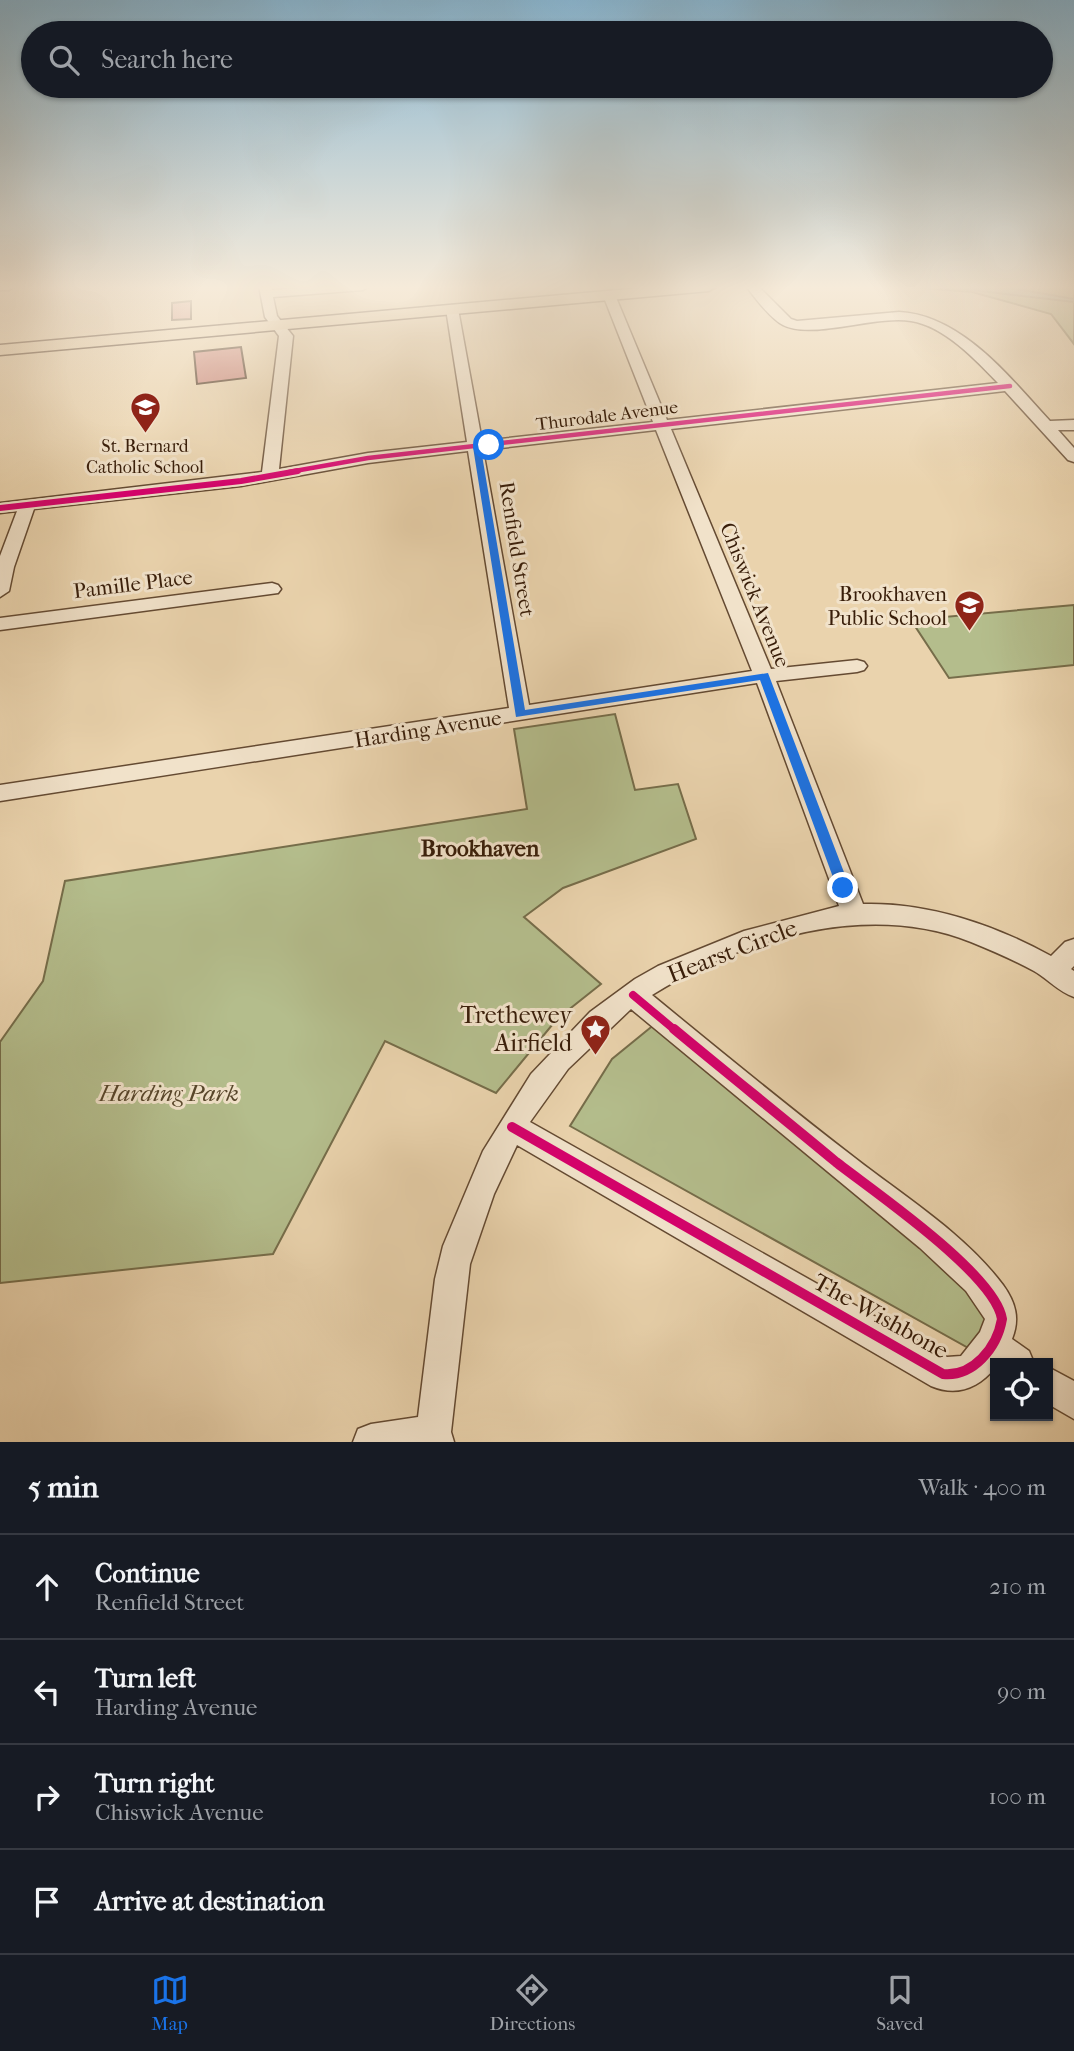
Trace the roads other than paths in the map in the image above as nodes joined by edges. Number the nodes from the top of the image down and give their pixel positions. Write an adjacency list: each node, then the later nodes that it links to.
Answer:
1 (284, 353): 11 (street)
2 (460, 353): 9 (street, Renfield Street)
3 (633, 353): 6 (street, Chiswick Avenue)
4 (970, 353): 5 (street)
5 (1010, 386): 6 (street, Thurodale Avenue); 8 (street)
6 (662, 425): 9 (street, Thurodale Avenue); 18 (street, Chiswick Avenue)
7 (1074, 425): 8 (street)
8 (1046, 426): 10 (street)
9 (477, 447): 11 (street, Thurodale Avenue); 19 (street, Renfield Street)
10 (1074, 457)
11 (270, 476): 12 (street, Thurodale Avenue)
12 (27, 506): 13 (street, Thurodale Avenue); 15 (street)
13 (0, 508)
14 (272, 589): 16 (street, Pamille Place)
15 (0, 591)
16 (0, 624)
17 (857, 666): 18 (street, Harding Avenue)
18 (764, 676): 19 (street, Harding Avenue); 21 (street, Chiswick Avenue)
19 (520, 715): 20 (street, Harding Avenue)
20 (0, 793)
21 (854, 913): 22 (street, Hearst Circle); 23 (street, Hearst Circle)
22 (1068, 968)
23 (633, 996): 24 (street, Hearst Circle); 25 (street, The Wishbone)
24 (512, 1126): 25 (street, The Wishbone); 28 (street, Hearst Circle)
25 (1004, 1354)
26 (1053, 1387): 27 (street)
27 (1074, 1402)
28 (435, 1437): 29 (street)
29 (371, 1442)

